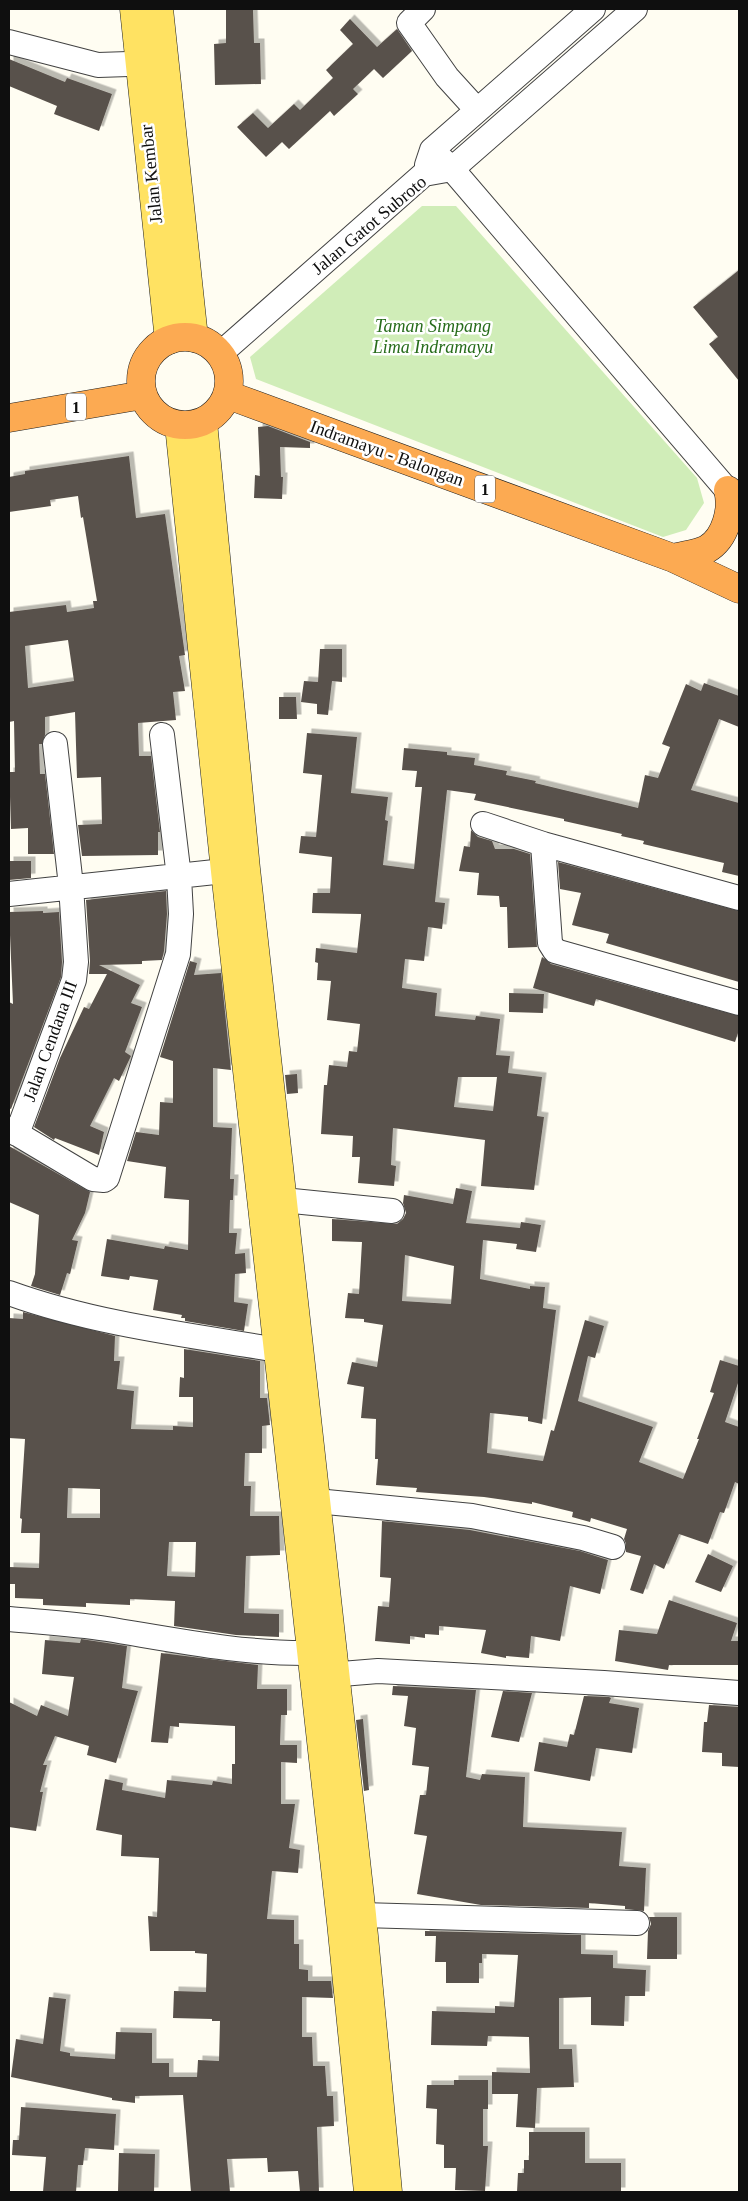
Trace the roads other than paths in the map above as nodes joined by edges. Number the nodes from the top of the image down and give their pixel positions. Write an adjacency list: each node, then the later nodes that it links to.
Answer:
1 (134, 9): 8 (main road, Jalan Kembar)
2 (158, 9): 8 (main road, Jalan Kembar)
3 (423, 9): 9 (street)
4 (635, 9): 6 (street)
5 (590, 12): 6 (street); 9 (street, Jalan Gatot Subroto)
6 (605, 36): 11 (street)
7 (9, 42): 8 (street)
8 (144, 64): 13 (main road, Jalan Kembar)
9 (477, 110): 10 (street, Jalan Gatot Subroto)
10 (432, 150): 11 (street); 12 (street)
11 (452, 169): 12 (street, Jalan Gatot Subroto); 19 (street)
12 (424, 174): 14 (street, Jalan Gatot Subroto)
13 (182, 339): 14 (highway); 15 (highway)
14 (220, 353): 16 (highway)
15 (143, 395): 17 (highway, 1); 18 (highway)
16 (228, 395): 18 (highway); 20 (highway, Indramayu - Balongan / 1)
17 (9, 418)
18 (191, 424): 26 (main road)
19 (734, 497): 20 (highway)
20 (673, 558): 21 (highway, Indramayu - Balongan / 1)
21 (739, 589)
22 (162, 735): 26 (street)
23 (55, 744): 27 (street, Jalan Cendana III)
24 (483, 824): 25 (street)
25 (543, 844): 29 (street); 30 (street)
26 (210, 873): 27 (street); 31 (street); 32 (main road); 35 (main road)
27 (71, 886): 28 (street); 31 (street, Jalan Cendana III)
28 (9, 894)
29 (739, 898)
30 (739, 1003)
31 (13, 1132)
32 (283, 1200): 33 (street); 35 (main road)
33 (392, 1210)
34 (9, 1293): 35 (street)
35 (289, 1349): 36 (main road); 39 (main road)
36 (316, 1501): 37 (street); 39 (main road)
37 (613, 1546)
38 (9, 1619): 39 (street)
39 (328, 1669): 40 (street); 41 (main road); 43 (main road)
40 (739, 1693)
41 (362, 1915): 42 (street); 44 (main road)
42 (637, 1923)
43 (368, 2192)
44 (388, 2192)

